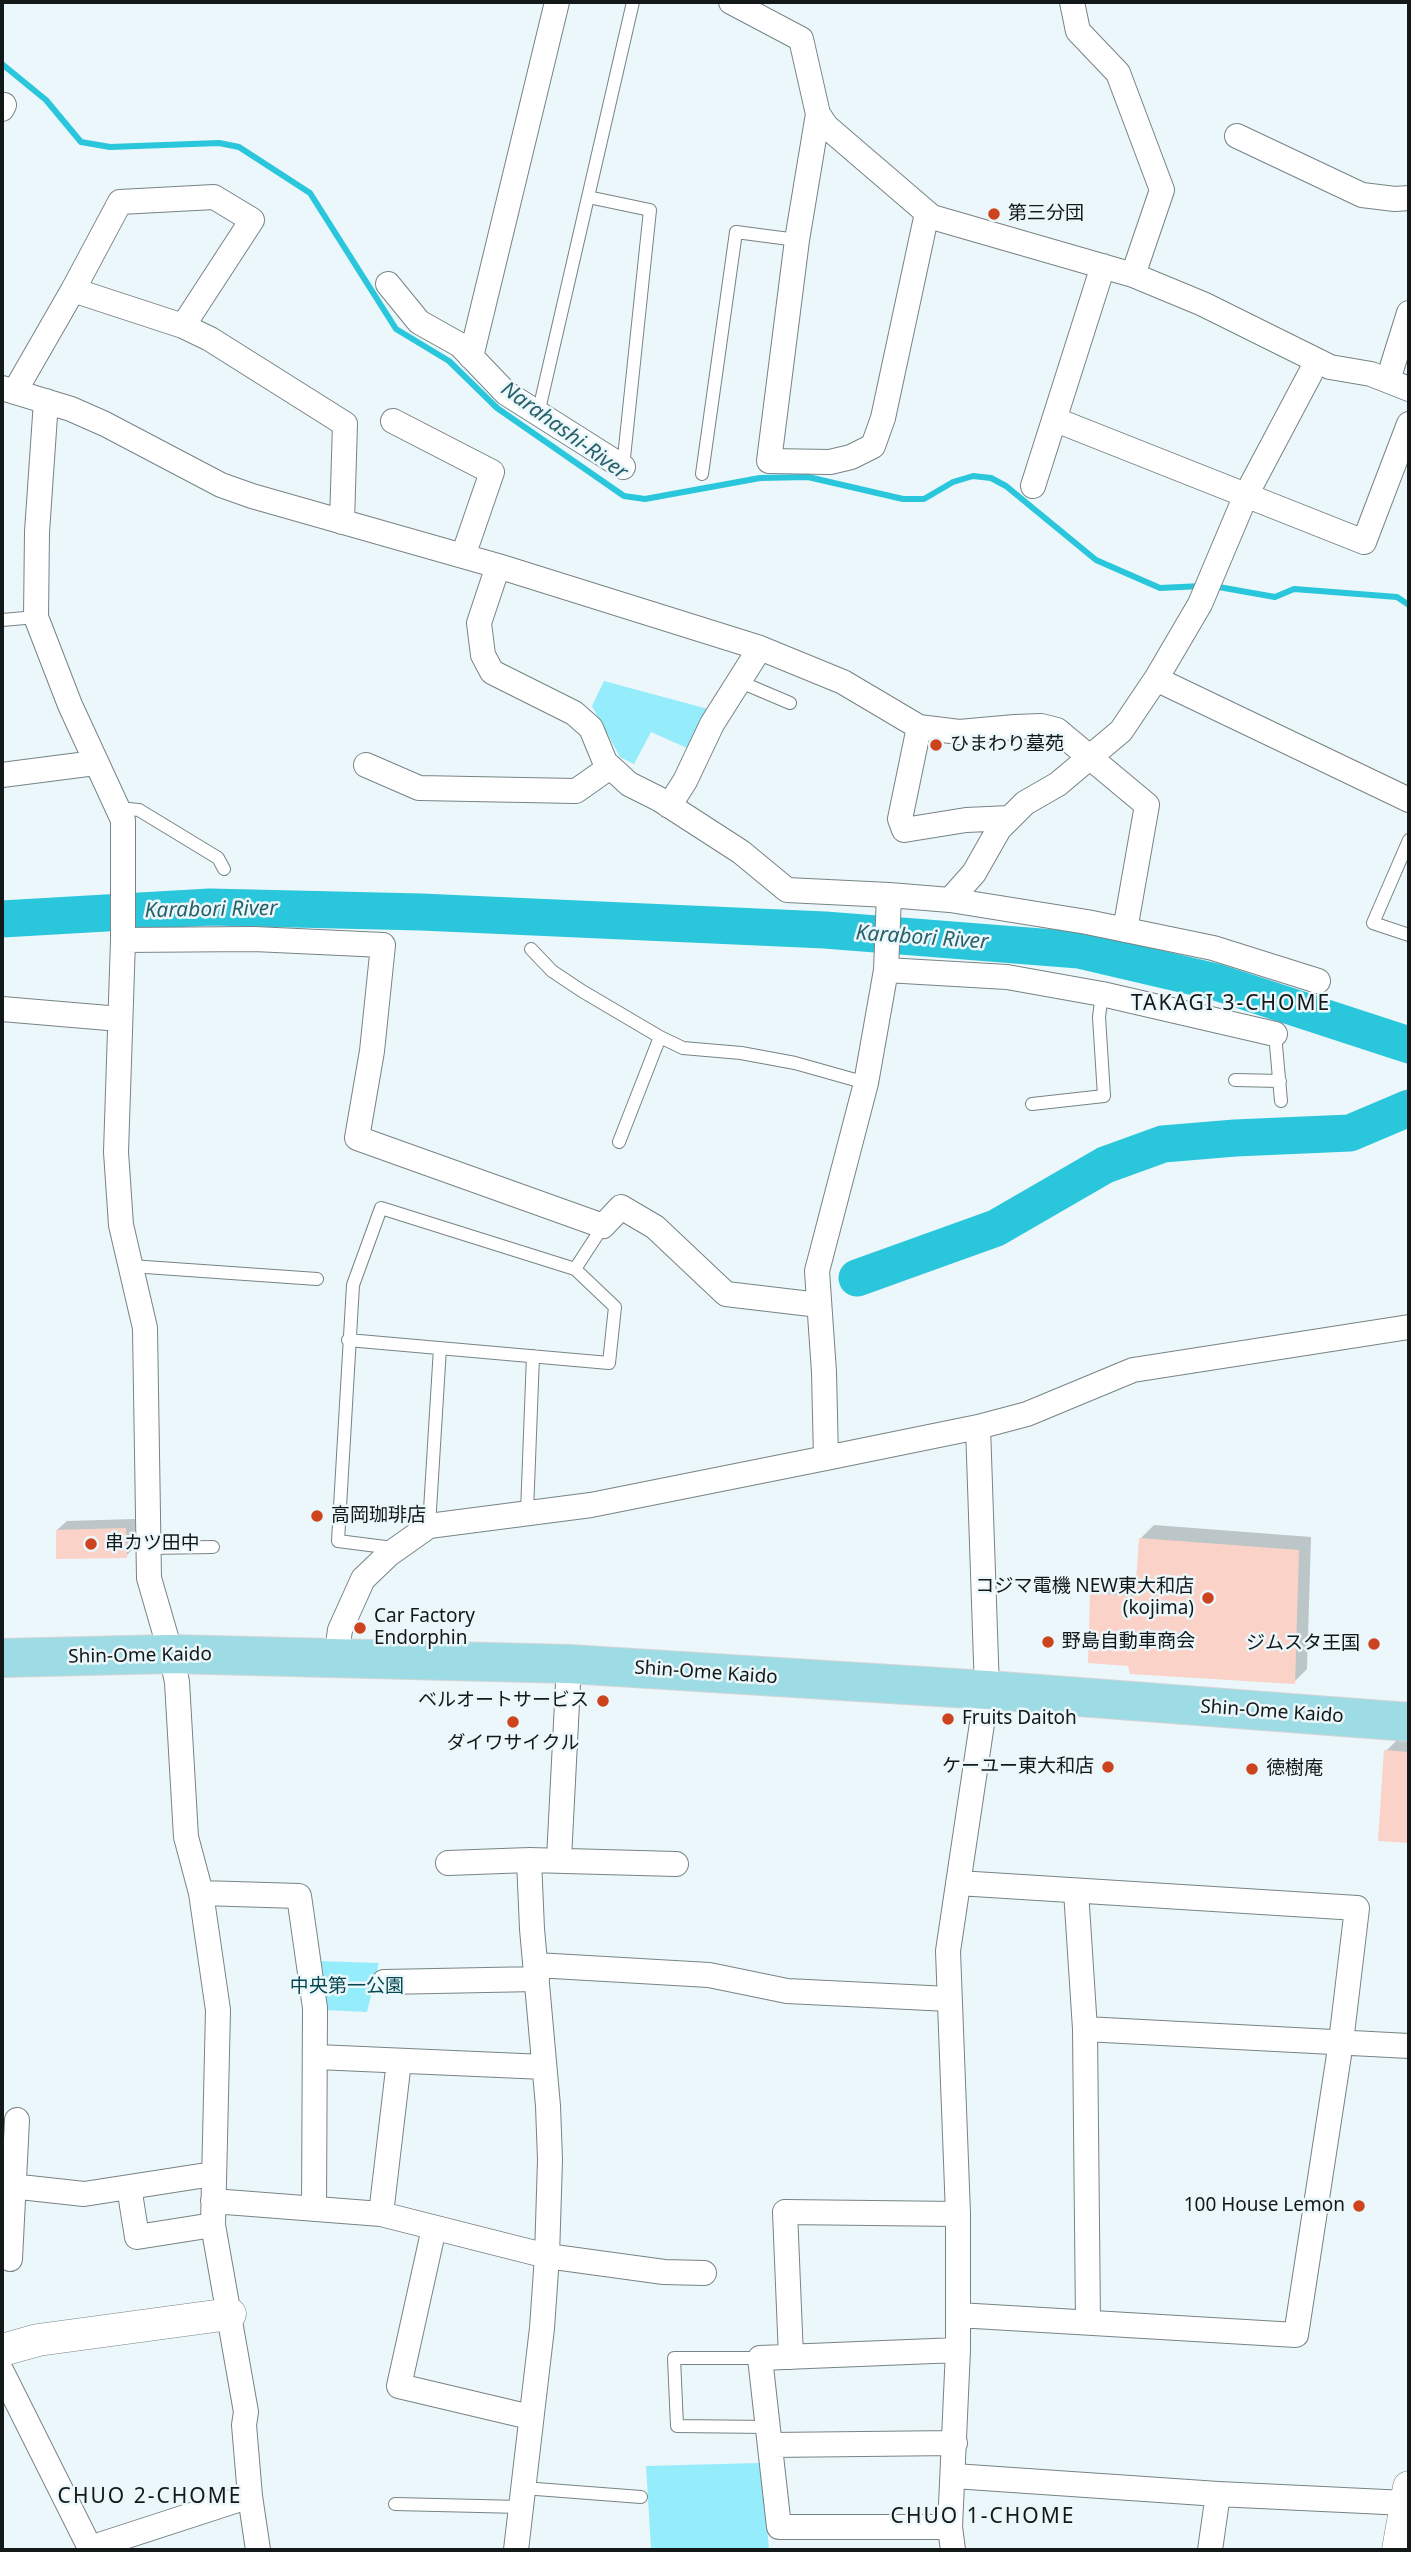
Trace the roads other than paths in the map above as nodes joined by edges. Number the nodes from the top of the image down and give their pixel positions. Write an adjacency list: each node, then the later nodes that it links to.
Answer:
1 (557, 2): 17 (street)
2 (633, 2): 7 (lane)
3 (732, 2): 5 (street)
4 (1072, 2): 12 (street)
5 (818, 114): 9 (street); 10 (street)
6 (1237, 136): 8 (street)
7 (588, 197): 22 (lane); 26 (lane)
8 (1409, 198)
9 (927, 213): 10 (street); 11 (street)
10 (797, 240): 27 (lane)
11 (1103, 266): 12 (street); 23 (street)
12 (1133, 275): 18 (street)
13 (388, 284): 17 (street)
14 (73, 290): 16 (street); 16 (street); 20 (street)
15 (1409, 313): 19 (street)
16 (183, 326): 30 (street)
17 (471, 357): 22 (street)
18 (1317, 361): 19 (street); 29 (street)
19 (1399, 384)
20 (8, 390): 21 (street)
21 (46, 401): 30 (street); 33 (street)
22 (538, 414): 26 (street)
23 (1056, 420): 28 (street); 29 (street)
24 (393, 421): 31 (street)
25 (1409, 424): 29 (street)
26 (623, 467)
27 (702, 474)
28 (1033, 486)
29 (1246, 495): 36 (street)
30 (342, 522): 31 (street)
31 (463, 556): 32 (street)
32 (498, 566): 35 (street); 43 (street)
33 (36, 617): 34 (lane); 41 (street)
34 (2, 620)
35 (760, 648): 37 (street); 39 (street)
36 (1156, 679): 40 (street); 45 (street)
37 (738, 681): 38 (lane); 46 (street)
38 (790, 703)
39 (919, 727): 40 (street); 48 (street)
40 (1091, 758): 48 (street); 53 (street)
41 (95, 763): 44 (street); 47 (street)
42 (366, 765): 43 (street)
43 (610, 767): 46 (street)
44 (2, 775)
45 (1409, 800)
46 (669, 806): 52 (street)
47 (118, 808): 50 (lane); 55 (street)
48 (1010, 818): 51 (street)
49 (1409, 840): 54 (lane)
50 (225, 869)
51 (950, 900): 52 (street); 53 (street)
52 (889, 901): 57 (street)
53 (1125, 930): 58 (street)
54 (1409, 935)
55 (123, 937): 61 (street); 70 (street)
56 (531, 950): 63 (lane)
57 (886, 966): 59 (street); 66 (street)
58 (1318, 981)
59 (1102, 994): 62 (street); 68 (lane)
60 (2, 1009): 61 (street)
61 (120, 1020): 71 (street)
62 (1275, 1034): 65 (lane)
63 (660, 1037): 66 (lane); 69 (lane)
64 (1235, 1080): 65 (lane)
65 (1280, 1081): 67 (lane)
66 (866, 1083): 74 (street)
67 (1281, 1101)
68 (1032, 1104)
69 (619, 1142)
70 (603, 1226): 72 (lane); 74 (street)
71 (131, 1266): 73 (lane); 84 (street)
72 (575, 1269): 76 (lane); 78 (lane)
73 (317, 1279)
74 (819, 1306): 80 (street)
75 (1409, 1327): 79 (street)
76 (348, 1340): 77 (lane); 85 (lane)
77 (440, 1348): 78 (lane); 82 (lane)
78 (533, 1356): 81 (lane)
79 (978, 1427): 80 (street); 90 (street)
80 (826, 1458): 81 (street)
81 (527, 1513): 82 (street)
82 (429, 1526): 85 (street)
83 (213, 1547): 84 (lane)
84 (147, 1548): 86 (street)
85 (396, 1549): 88 (street)
86 (171, 1654): 87 (main road, Shin-Ome Kaido); 88 (main road, Shin-Ome Kaido); 98 (street)
87 (2, 1658)
88 (336, 1658): 89 (main road, Shin-Ome Kaido)
89 (569, 1664): 90 (main road, Shin-Ome Kaido); 92 (street)
90 (987, 1690): 91 (main road, Shin-Ome Kaido); 96 (street)
91 (1409, 1722)
92 (559, 1859): 93 (street); 95 (street)
93 (529, 1860): 94 (street); 99 (street)
94 (448, 1863)
95 (676, 1864)
96 (958, 1883): 97 (street); 101 (street)
97 (1076, 1891): 102 (street); 103 (street)
98 (201, 1893): 105 (street); 109 (street)
99 (537, 1972): 100 (street); 101 (street); 107 (street)
100 (384, 1982)
101 (949, 1999): 115 (street)
102 (1085, 2029): 103 (street); 122 (street)
103 (1341, 2042): 104 (street); 122 (street)
104 (1409, 2046)
105 (317, 2057): 106 (street); 112 (street)
106 (398, 2061): 107 (street); 114 (street)
107 (544, 2067): 117 (street)
108 (16, 2120): 110 (street)
109 (213, 2174): 111 (street); 113 (street)
110 (8, 2185): 111 (street); 118 (street)
111 (129, 2187): 113 (street)
112 (314, 2209): 113 (street); 114 (street)
113 (213, 2213): 120 (street)
114 (381, 2214): 116 (street)
115 (958, 2214): 121 (street); 125 (street)
116 (433, 2228): 117 (street); 128 (street)
117 (547, 2256): 119 (street); 128 (street)
118 (9, 2259)
119 (704, 2273)
120 (229, 2314): 123 (street); 134 (street)
121 (958, 2315): 122 (street); 124 (street)
122 (1088, 2322)
123 (2, 2350)
124 (958, 2350): 125 (street); 130 (street)
125 (792, 2357): 126 (street)
126 (760, 2358): 129 (street); 129 (lane)
127 (2, 2372): 139 (street)
128 (530, 2417): 136 (street)
129 (769, 2436): 130 (street); 138 (street)
130 (955, 2443): 131 (street)
131 (954, 2476): 132 (street); 138 (street)
132 (1218, 2494): 133 (street); 142 (street)
133 (1408, 2495): 143 (street)
134 (250, 2496): 139 (street); 140 (street)
135 (641, 2497): 136 (lane)
136 (522, 2498): 137 (lane); 141 (street)
137 (395, 2504)
138 (952, 2538)
139 (90, 2549)
140 (258, 2550)
141 (516, 2550)
142 (1210, 2550)
143 (1398, 2550)

